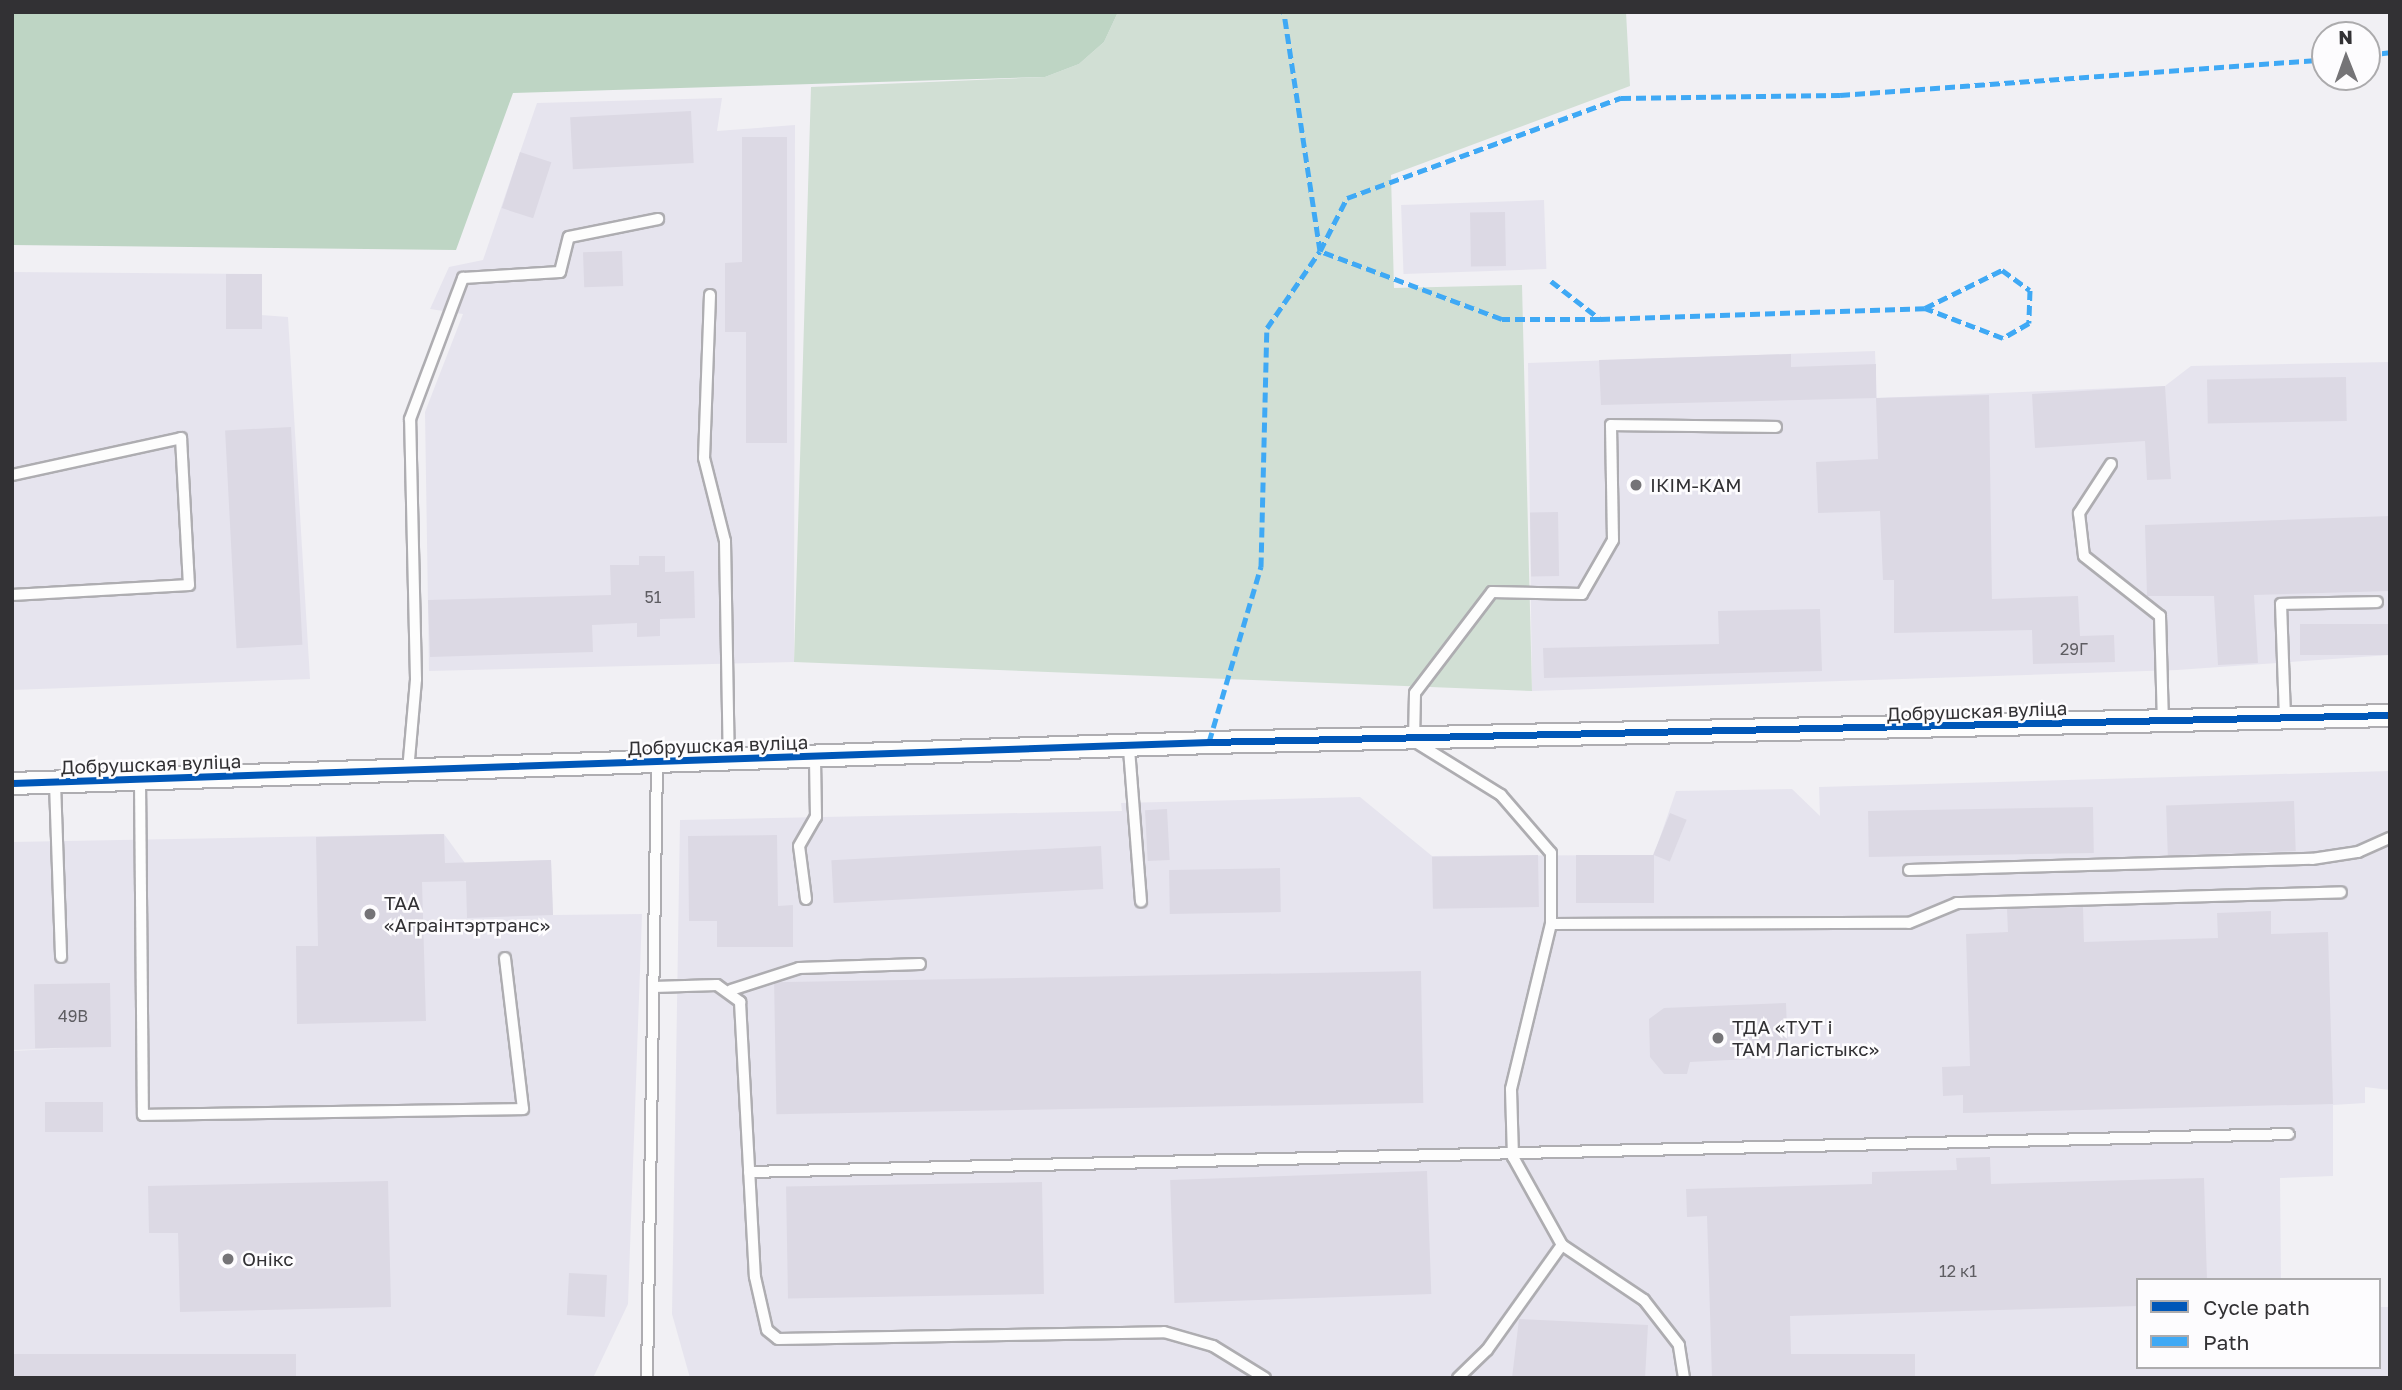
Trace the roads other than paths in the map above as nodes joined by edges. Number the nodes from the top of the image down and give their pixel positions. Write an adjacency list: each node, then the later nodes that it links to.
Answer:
1 (658, 219): 16 (lane)
2 (710, 295): 14 (lane)
3 (1776, 427): 11 (lane)
4 (2112, 464): 10 (lane)
5 (12, 475): 6 (lane)
6 (12, 595)
7 (2376, 602): 9 (lane)
8 (2390, 715): 9 (street, Добрушская вуліца)
9 (2285, 718): 10 (street, Добрушская вуліца)
10 (2163, 721): 11 (street, Добрушская вуліца)
11 (1413, 741): 12 (street, Добрушская вуліца); 25 (lane)
12 (1129, 749): 13 (street, Добрушская вуліца); 24 (lane)
13 (815, 758): 14 (street, Добрушская вуліца); 23 (lane)
14 (729, 760): 15 (street, Добрушская вуліца)
15 (657, 762): 16 (street, Добрушская вуліца); 29 (lane)
16 (408, 771): 17 (street, Добрушская вуліца)
17 (140, 780): 19 (street, Добрушская вуліца); 27 (lane)
18 (12, 783): 19 (street, Добрушская вуліца)
19 (55, 783): 26 (lane)
20 (2390, 838): 21 (lane)
21 (1909, 870)
22 (2342, 892): 25 (lane)
23 (806, 899)
24 (1141, 902)
25 (1551, 924): 32 (lane)
26 (61, 957)
27 (505, 958)
28 (920, 964): 30 (lane)
29 (654, 987): 30 (lane); 35 (lane)
30 (731, 990): 33 (lane)
31 (2289, 1134): 32 (lane)
32 (1513, 1157): 33 (lane); 34 (lane)
33 (749, 1172): 36 (lane)
34 (1562, 1245): 37 (lane); 38 (lane)
35 (647, 1378)
36 (1265, 1378)
37 (1458, 1378)
38 (1684, 1378)

